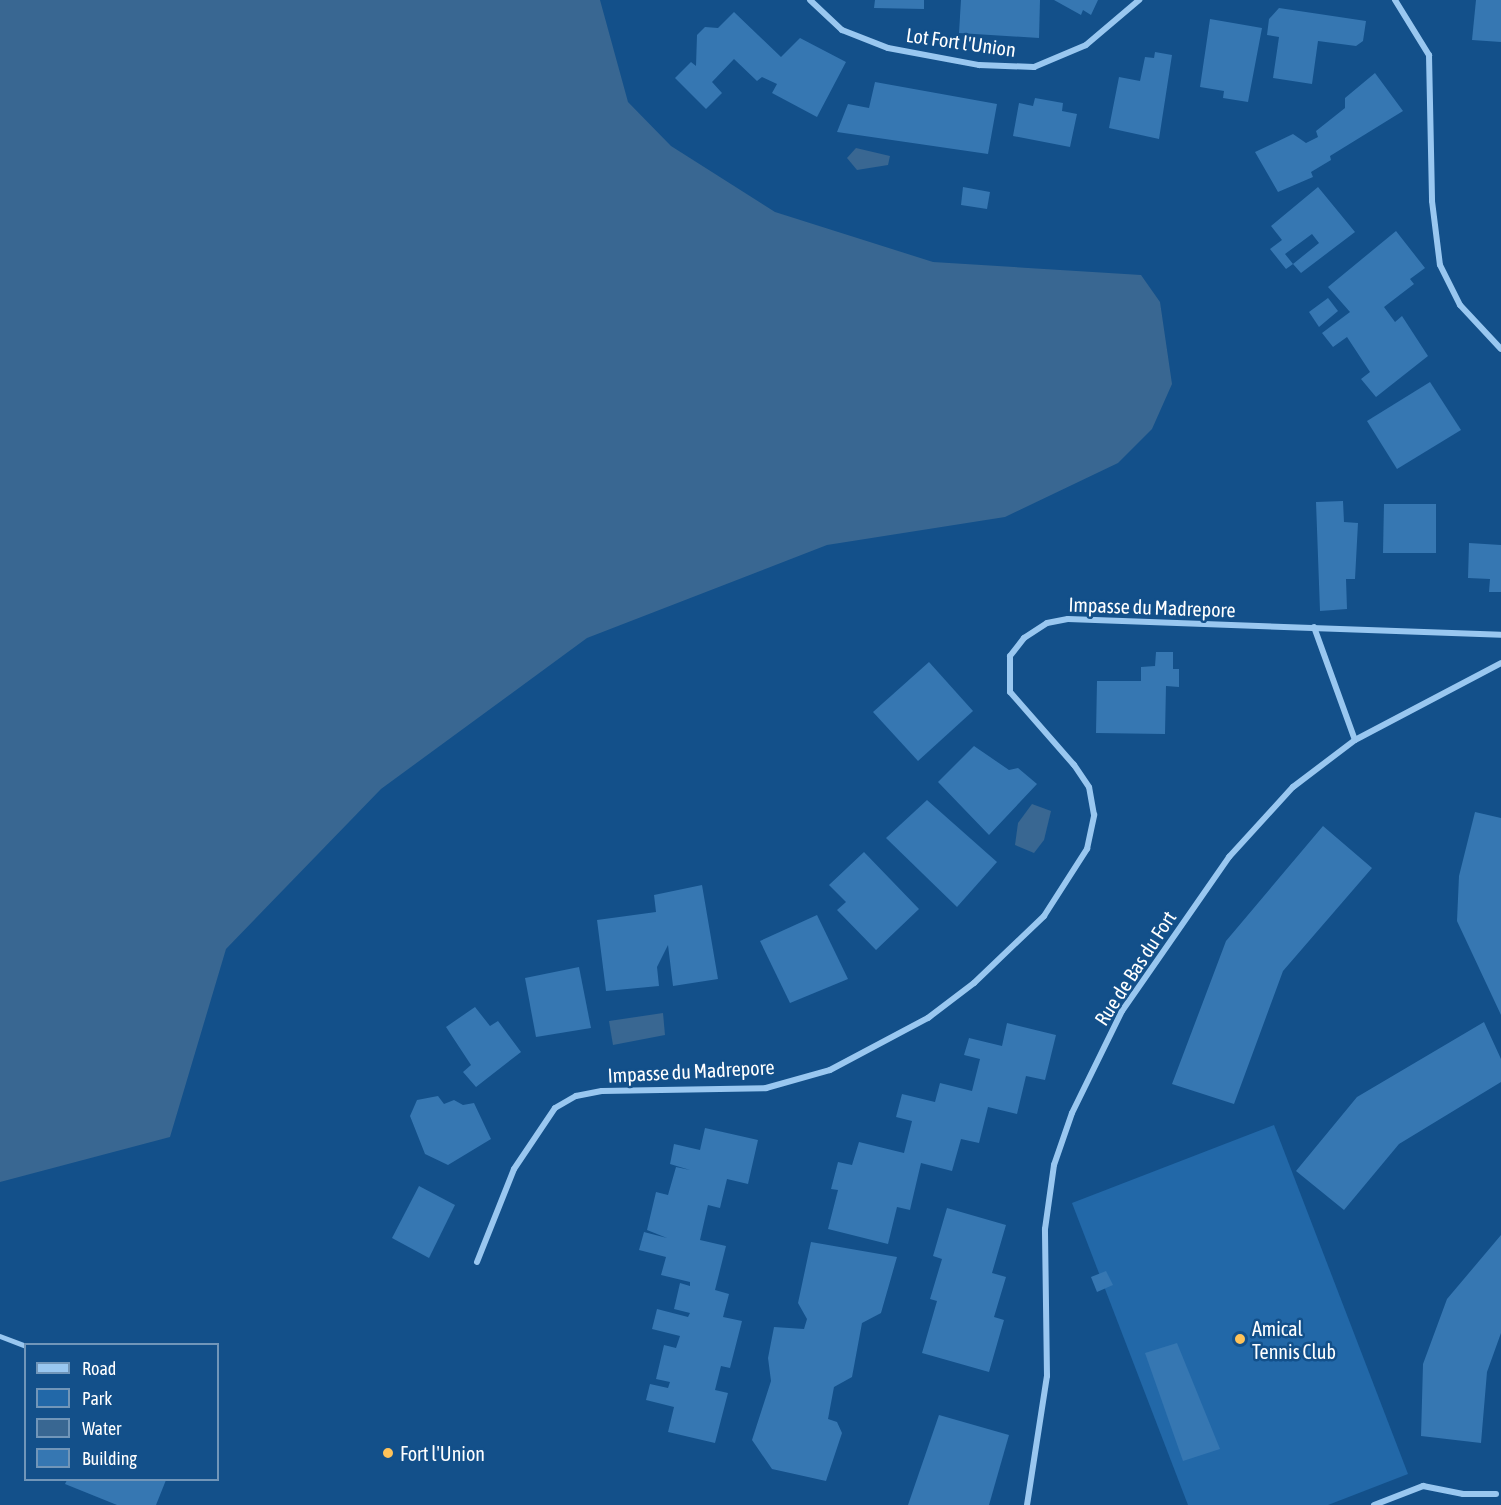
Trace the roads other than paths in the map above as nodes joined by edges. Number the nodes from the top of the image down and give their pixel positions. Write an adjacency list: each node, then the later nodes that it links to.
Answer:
1 (810, 0): 2 (street, Lot Fort l'Union)
2 (1138, 0)
3 (1395, 0): 4 (street)
4 (1501, 349)
5 (1314, 627): 6 (street, Impasse du Madrepore); 8 (street); 9 (street, Impasse du Madrepore)
6 (1501, 635)
7 (1501, 663): 8 (street, Rue de Bas du Fort)
8 (1355, 740): 13 (street, Rue de Bas du Fort)
9 (477, 1262)
10 (0, 1336): 11 (lane)
11 (24, 1345)
12 (1496, 1494): 14 (street)
13 (1027, 1505)
14 (1374, 1505)

